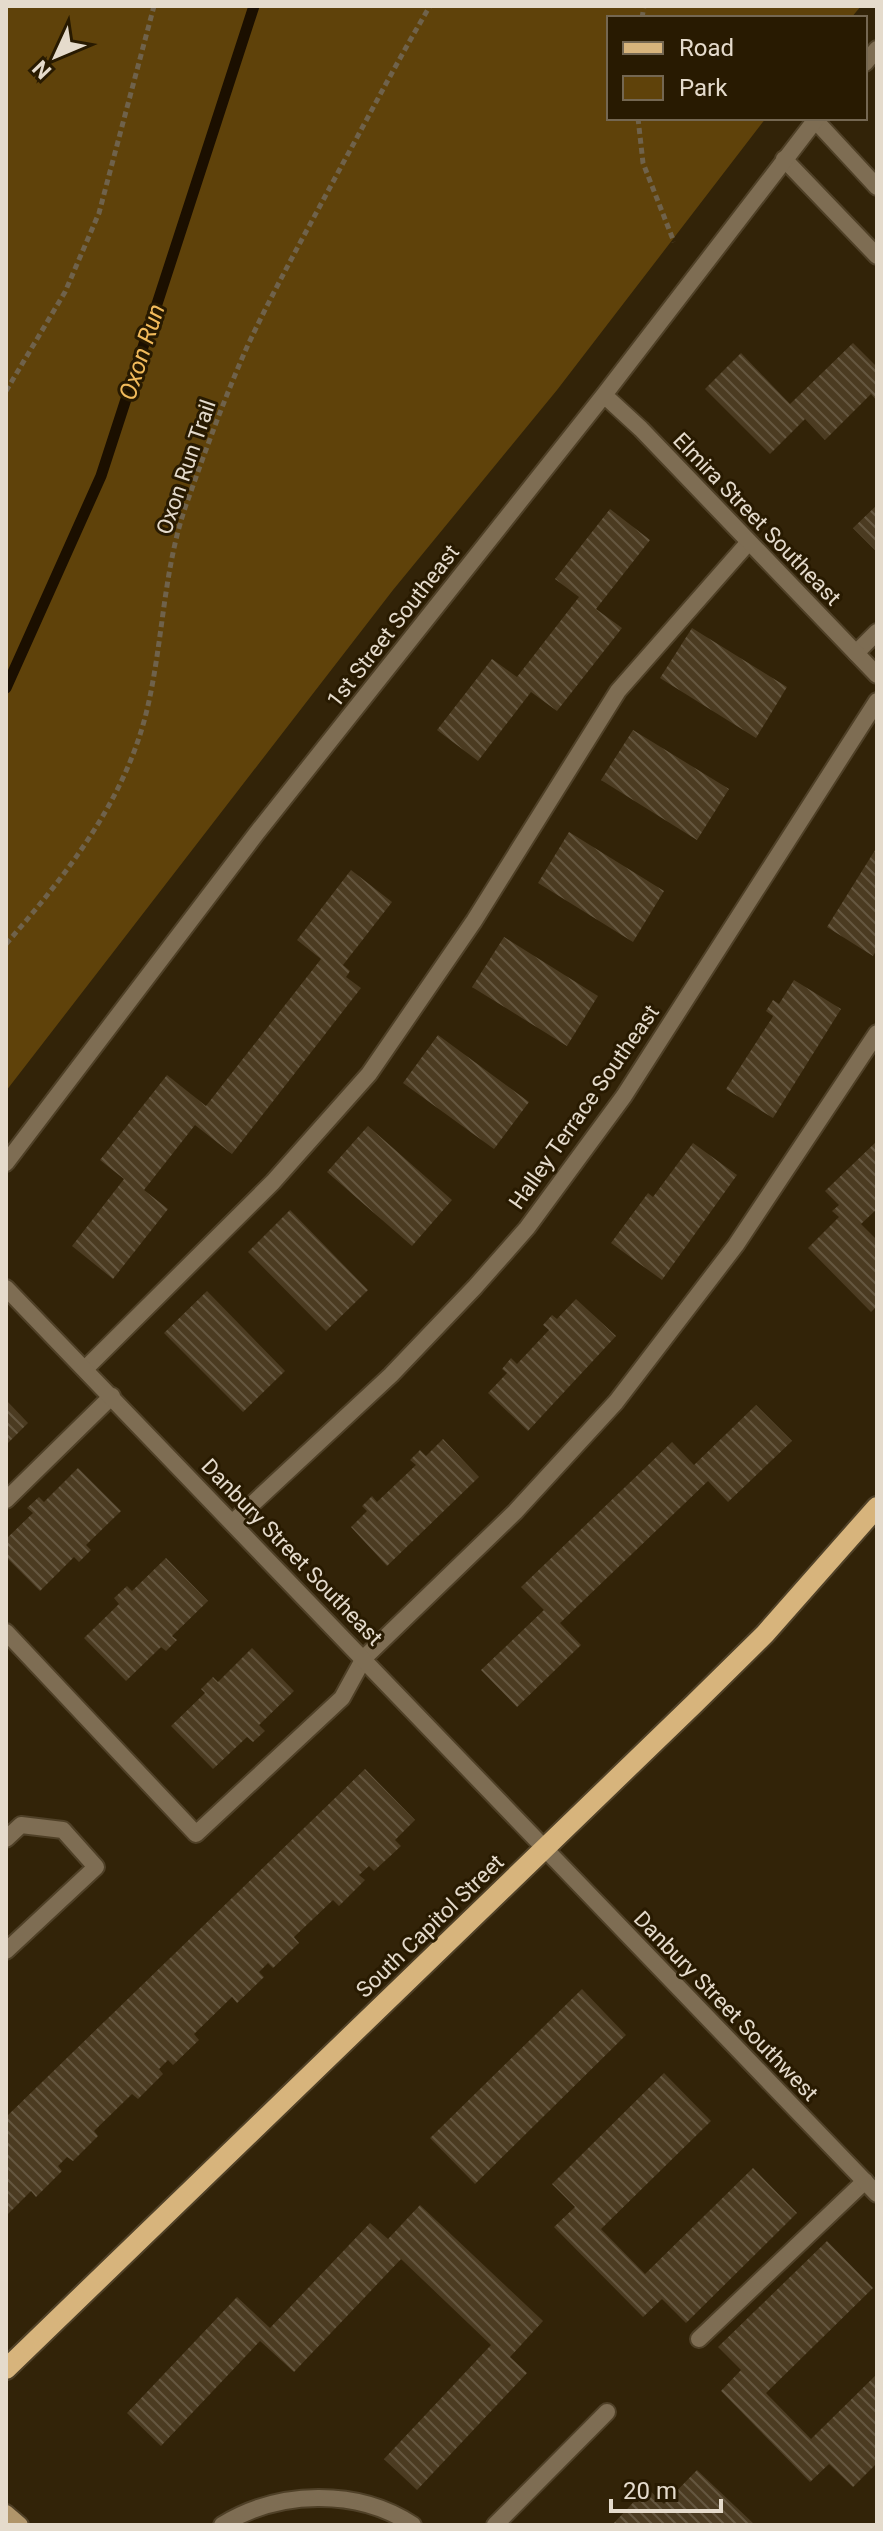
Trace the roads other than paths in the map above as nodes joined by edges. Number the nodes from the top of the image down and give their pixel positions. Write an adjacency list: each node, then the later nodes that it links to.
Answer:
1 (815, 120): 3 (street, 1st Street Southeast)
2 (817, 120): 4 (street)
3 (784, 159): 5 (street); 6 (street, 1st Street Southeast)
4 (877, 187)
5 (877, 256)
6 (604, 395): 7 (street, Elmira Street Southeast); 13 (street, 1st Street Southeast)
7 (748, 543): 9 (street, Elmira Street Southeast); 15 (street)
8 (877, 632): 9 (street)
9 (856, 653): 10 (street, Elmira Street Southeast)
10 (877, 675)
11 (877, 701): 19 (street, Halley Terrace Southeast)
12 (877, 1033): 21 (street)
13 (6, 1163)
14 (6, 1288): 15 (street, Danbury Street Southeast)
15 (85, 1369): 16 (street, Danbury Street Southeast)
16 (112, 1396): 17 (street); 19 (street, Danbury Street Southeast)
17 (6, 1500)
18 (877, 1507): 23 (main road, South Capitol Street)
19 (233, 1522): 21 (street, Danbury Street Southeast)
20 (6, 1632): 21 (street)
21 (364, 1658): 23 (street, Danbury Street Southeast)
22 (6, 1839): 24 (street)
23 (544, 1849): 25 (street, Danbury Street Southwest); 28 (main road, South Capitol Street)
24 (6, 1951)
25 (865, 2181): 26 (street, Danbury Street Southwest); 27 (street)
26 (877, 2194)
27 (699, 2339)
28 (6, 2369)
29 (607, 2412): 34 (street)
30 (6, 2513): 31 (street)
31 (20, 2525)
32 (222, 2525): 33 (street)
33 (413, 2525)
34 (495, 2525)

